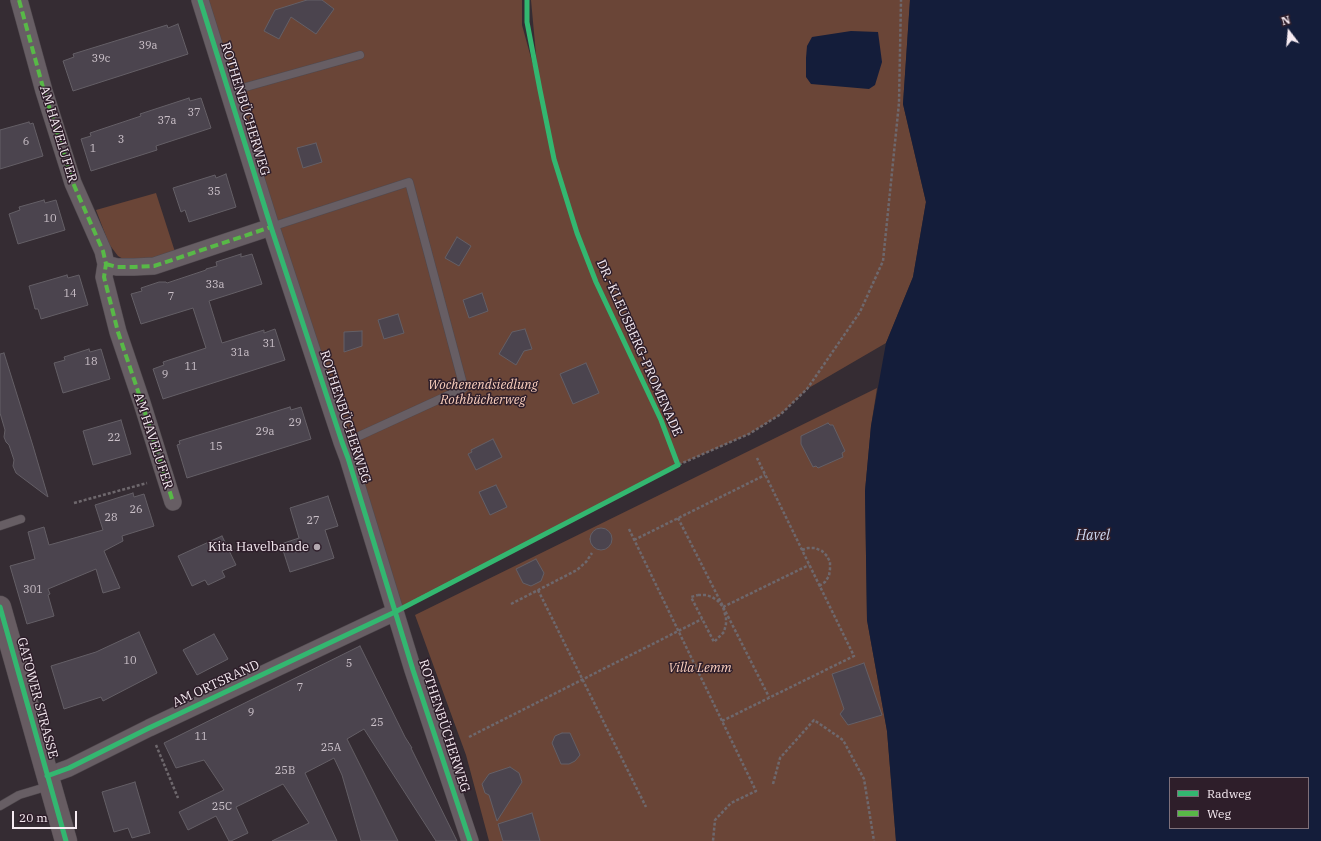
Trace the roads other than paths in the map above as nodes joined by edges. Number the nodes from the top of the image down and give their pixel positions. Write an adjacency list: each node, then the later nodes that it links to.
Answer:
1 (19, 0): 6 (street, AM HAVELUFER)
2 (200, 0): 4 (street, ROTHENBÜCHERWEG)
3 (360, 56): 4 (lane)
4 (228, 92): 5 (street, ROTHENBÜCHERWEG)
5 (271, 227): 6 (street); 7 (street, ROTHENBÜCHERWEG); 7 (lane, ROTHENBÜCHERWEG)
6 (106, 264): 8 (street, AM HAVELUFER)
7 (342, 442): 12 (street, ROTHENBÜCHERWEG)
8 (173, 502)
9 (21, 520): 10 (lane)
10 (0, 526)
11 (0, 607): 13 (main road, GATOWER STRASSE)
12 (395, 612): 13 (street, AM ORTSRAND); 16 (street, ROTHENBÜCHERWEG)
13 (49, 781): 14 (lane); 15 (main road, GATOWER STRASSE)
14 (0, 806)
15 (66, 841)
16 (470, 841)

